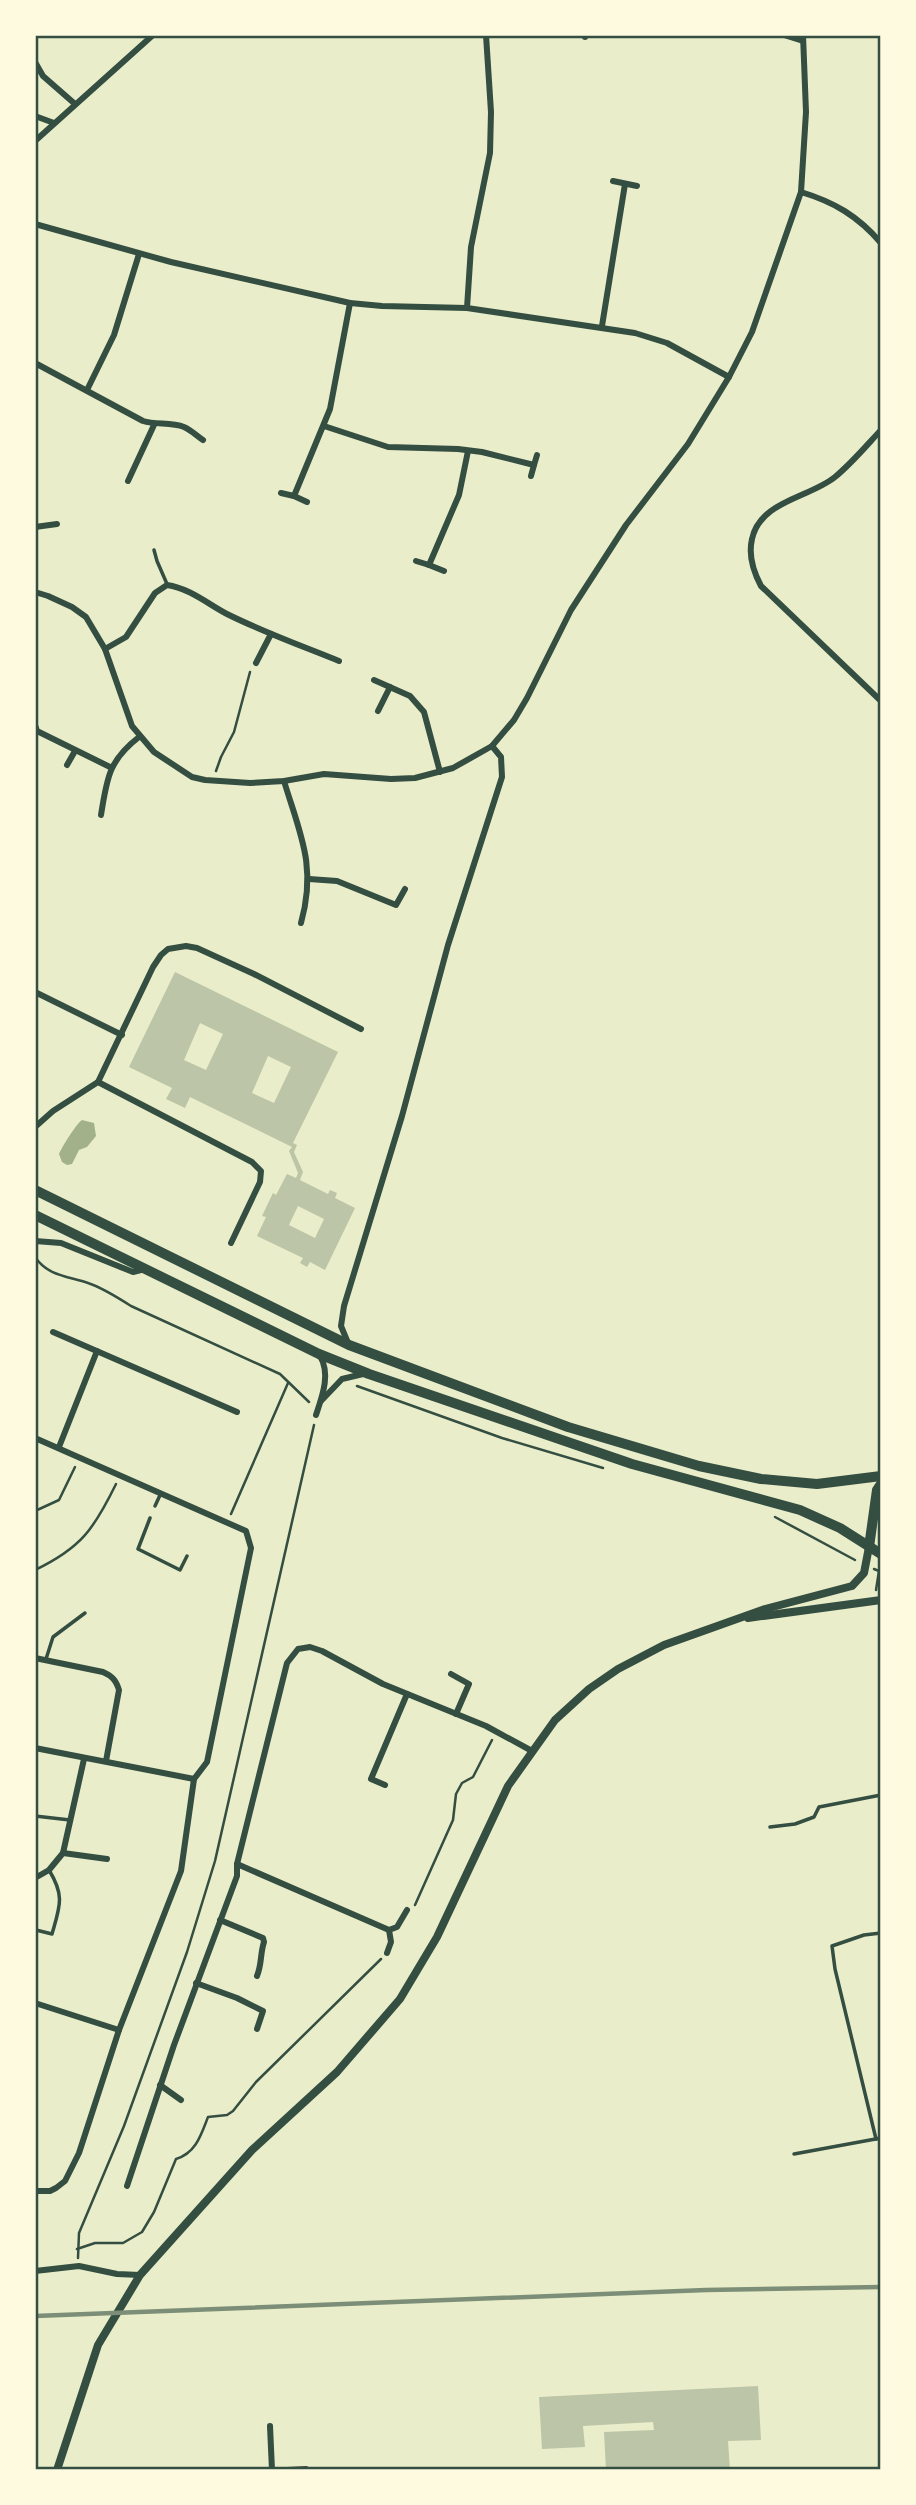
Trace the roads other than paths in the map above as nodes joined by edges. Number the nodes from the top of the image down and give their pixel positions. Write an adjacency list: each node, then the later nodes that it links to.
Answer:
1 (153, 35): 6 (street)
2 (486, 35): 18 (street)
3 (784, 35): 4 (street)
4 (803, 38): 13 (street)
5 (35, 62): 6 (street)
6 (75, 104): 8 (street)
7 (35, 117): 8 (street)
8 (54, 123): 9 (street)
9 (35, 141)
10 (613, 181): 11 (street)
11 (625, 184): 12 (street); 19 (street)
12 (636, 186)
13 (802, 191): 15 (street); 21 (street)
14 (35, 224): 16 (street)
15 (881, 243)
16 (139, 254): 17 (street); 22 (street)
17 (349, 303): 18 (street); 25 (street)
18 (467, 308): 19 (street)
19 (601, 326): 21 (street)
20 (35, 363): 22 (street)
21 (729, 377): 55 (street)
22 (87, 390): 24 (street)
23 (193, 420): 26 (street)
24 (154, 425): 26 (street); 33 (street)
25 (324, 426): 29 (street); 35 (street)
26 (187, 428): 28 (street)
27 (881, 430): 51 (street)
28 (203, 440)
29 (468, 451): 31 (street); 41 (street)
30 (537, 455): 31 (street)
31 (534, 465): 32 (street)
32 (531, 476)
33 (128, 481)
34 (281, 493): 35 (street)
35 (294, 496): 36 (street)
36 (307, 502)
37 (57, 524): 38 (street)
38 (35, 527)
39 (154, 550): 43 (lane)
40 (416, 561): 41 (street)
41 (429, 565): 42 (street)
42 (444, 571)
43 (167, 584): 45 (street); 46 (street)
44 (35, 592): 46 (street)
45 (271, 634): 47 (street); 48 (street)
46 (105, 649): 54 (street)
47 (339, 661)
48 (256, 663)
49 (374, 680): 50 (street)
50 (390, 687): 52 (street); 59 (street)
51 (881, 702)
52 (378, 711)
53 (35, 725): 56 (street)
54 (139, 737): 58 (street); 60 (street)
55 (492, 747): 59 (street); 78 (street)
56 (75, 751): 57 (street); 58 (street)
57 (67, 765)
58 (110, 767): 61 (street)
59 (440, 772): 60 (street)
60 (284, 781): 62 (street)
61 (101, 816)
62 (309, 879): 64 (street); 66 (street)
63 (405, 889): 64 (street)
64 (396, 905): 65 (street)
65 (392, 915)
66 (301, 923)
67 (35, 992): 69 (street)
68 (361, 1029): 69 (street)
69 (122, 1035): 70 (street)
70 (98, 1082): 71 (street); 75 (street)
71 (35, 1127)
72 (35, 1190): 78 (main road)
73 (35, 1215): 76 (main road)
74 (35, 1241): 76 (street)
75 (231, 1244)
76 (147, 1268): 80 (main road)
77 (53, 1332): 79 (street)
78 (349, 1345): 87 (main road)
79 (97, 1352): 83 (street); 86 (street)
80 (319, 1354): 81 (main road); 82 (street)
81 (369, 1374): 82 (street); 92 (main road)
82 (320, 1402): 84 (street)
83 (237, 1412)
84 (316, 1415)
85 (35, 1438): 86 (street)
86 (59, 1447): 89 (street)
87 (881, 1476)
88 (881, 1484): 92 (main road)
89 (161, 1493): 90 (lane); 110 (street)
90 (155, 1506)
91 (150, 1518): 94 (lane)
92 (869, 1547): 93 (main road); 97 (street)
93 (881, 1554)
94 (187, 1556)
95 (881, 1600): 97 (street)
96 (85, 1613): 99 (lane)
97 (742, 1619): 106 (street)
98 (35, 1658): 99 (street)
99 (46, 1659): 108 (street)
100 (452, 1674): 101 (street)
101 (469, 1684): 102 (street); 104 (street)
102 (477, 1688)
103 (407, 1694): 104 (street); 111 (street); 119 (street)
104 (456, 1714): 106 (street)
105 (35, 1748): 107 (street)
106 (531, 1751): 140 (street)
107 (84, 1759): 108 (street); 115 (street)
108 (106, 1761): 110 (street)
109 (361, 1775): 111 (street)
110 (194, 1779): 132 (street)
111 (371, 1779): 112 (street)
112 (386, 1785)
113 (881, 1795): 116 (lane)
114 (35, 1816): 115 (lane)
115 (70, 1820): 117 (street)
116 (770, 1827)
117 (63, 1853): 118 (street); 120 (street)
118 (107, 1859)
119 (237, 1864): 123 (street); 125 (street)
120 (48, 1870): 121 (street); 124 (lane)
121 (35, 1878)
122 (407, 1910): 125 (street)
123 (220, 1920): 128 (street); 129 (street)
124 (36, 1930)
125 (389, 1930): 127 (street)
126 (881, 1933): 135 (lane)
127 (387, 1953)
128 (257, 1976)
129 (196, 1983): 131 (street); 133 (street)
130 (35, 2003): 132 (street)
131 (257, 2029)
132 (119, 2030): 138 (street)
133 (160, 2085): 134 (street); 137 (street)
134 (181, 2100)
135 (878, 2139): 136 (lane)
136 (794, 2154)
137 (127, 2186)
138 (35, 2191)
139 (35, 2271): 140 (street)
140 (140, 2276): 143 (street)
141 (270, 2426): 144 (street)
142 (306, 2469): 145 (street)
143 (57, 2470)
144 (272, 2470)
145 (287, 2470)

